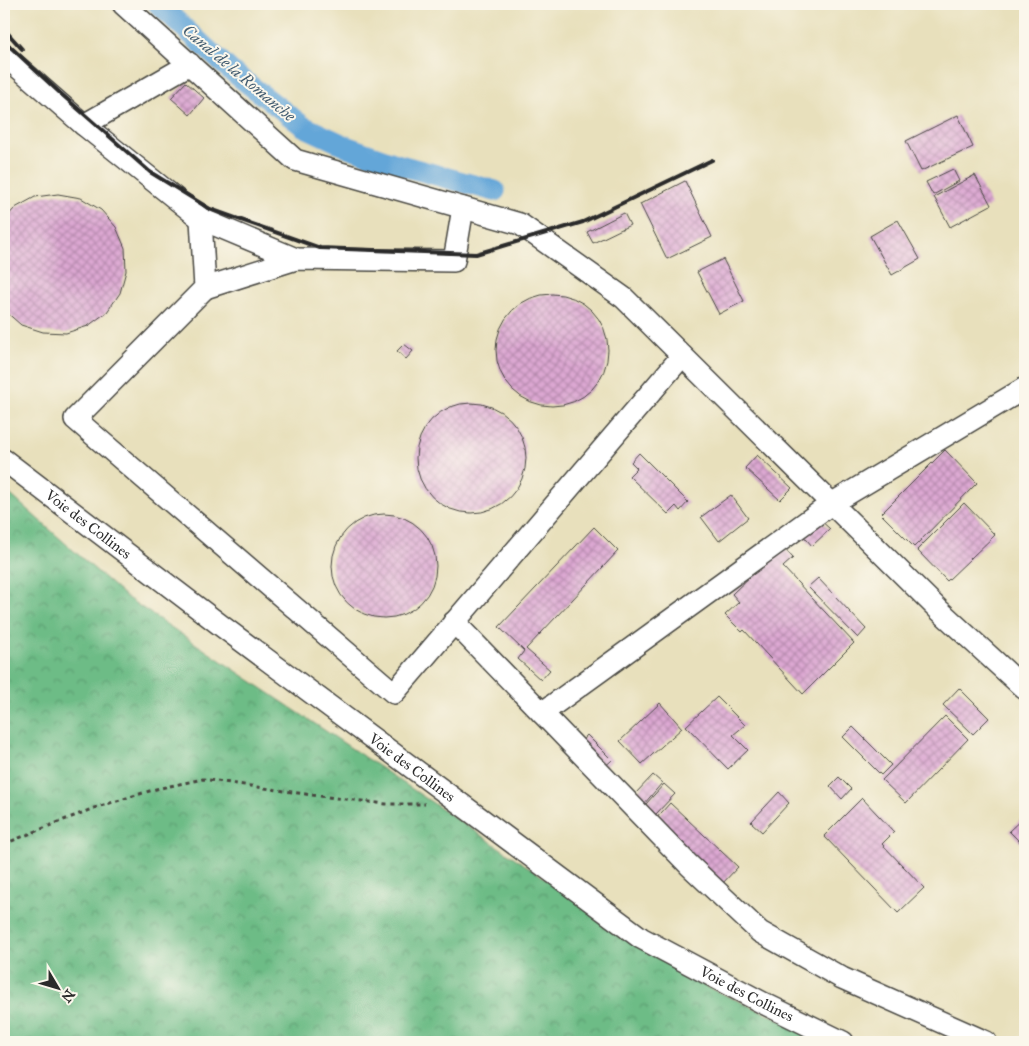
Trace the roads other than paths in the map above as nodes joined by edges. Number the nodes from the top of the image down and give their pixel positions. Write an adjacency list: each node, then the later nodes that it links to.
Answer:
1 (124, 4): 3 (street)
2 (4, 55): 4 (street)
3 (190, 64): 4 (street); 5 (street)
4 (84, 125): 6 (street)
5 (462, 208): 7 (street); 9 (street)
6 (201, 219): 7 (street); 8 (street)
7 (296, 259): 8 (street)
8 (205, 288): 13 (street)
9 (682, 356): 12 (street); 13 (street)
10 (1025, 388): 12 (street)
11 (4, 460): 16 (street, Voie des Collines)
12 (831, 504): 14 (street); 15 (street)
13 (454, 622): 15 (street)
14 (1025, 689)
15 (542, 714): 17 (street)
16 (843, 1042)
17 (986, 1042)

